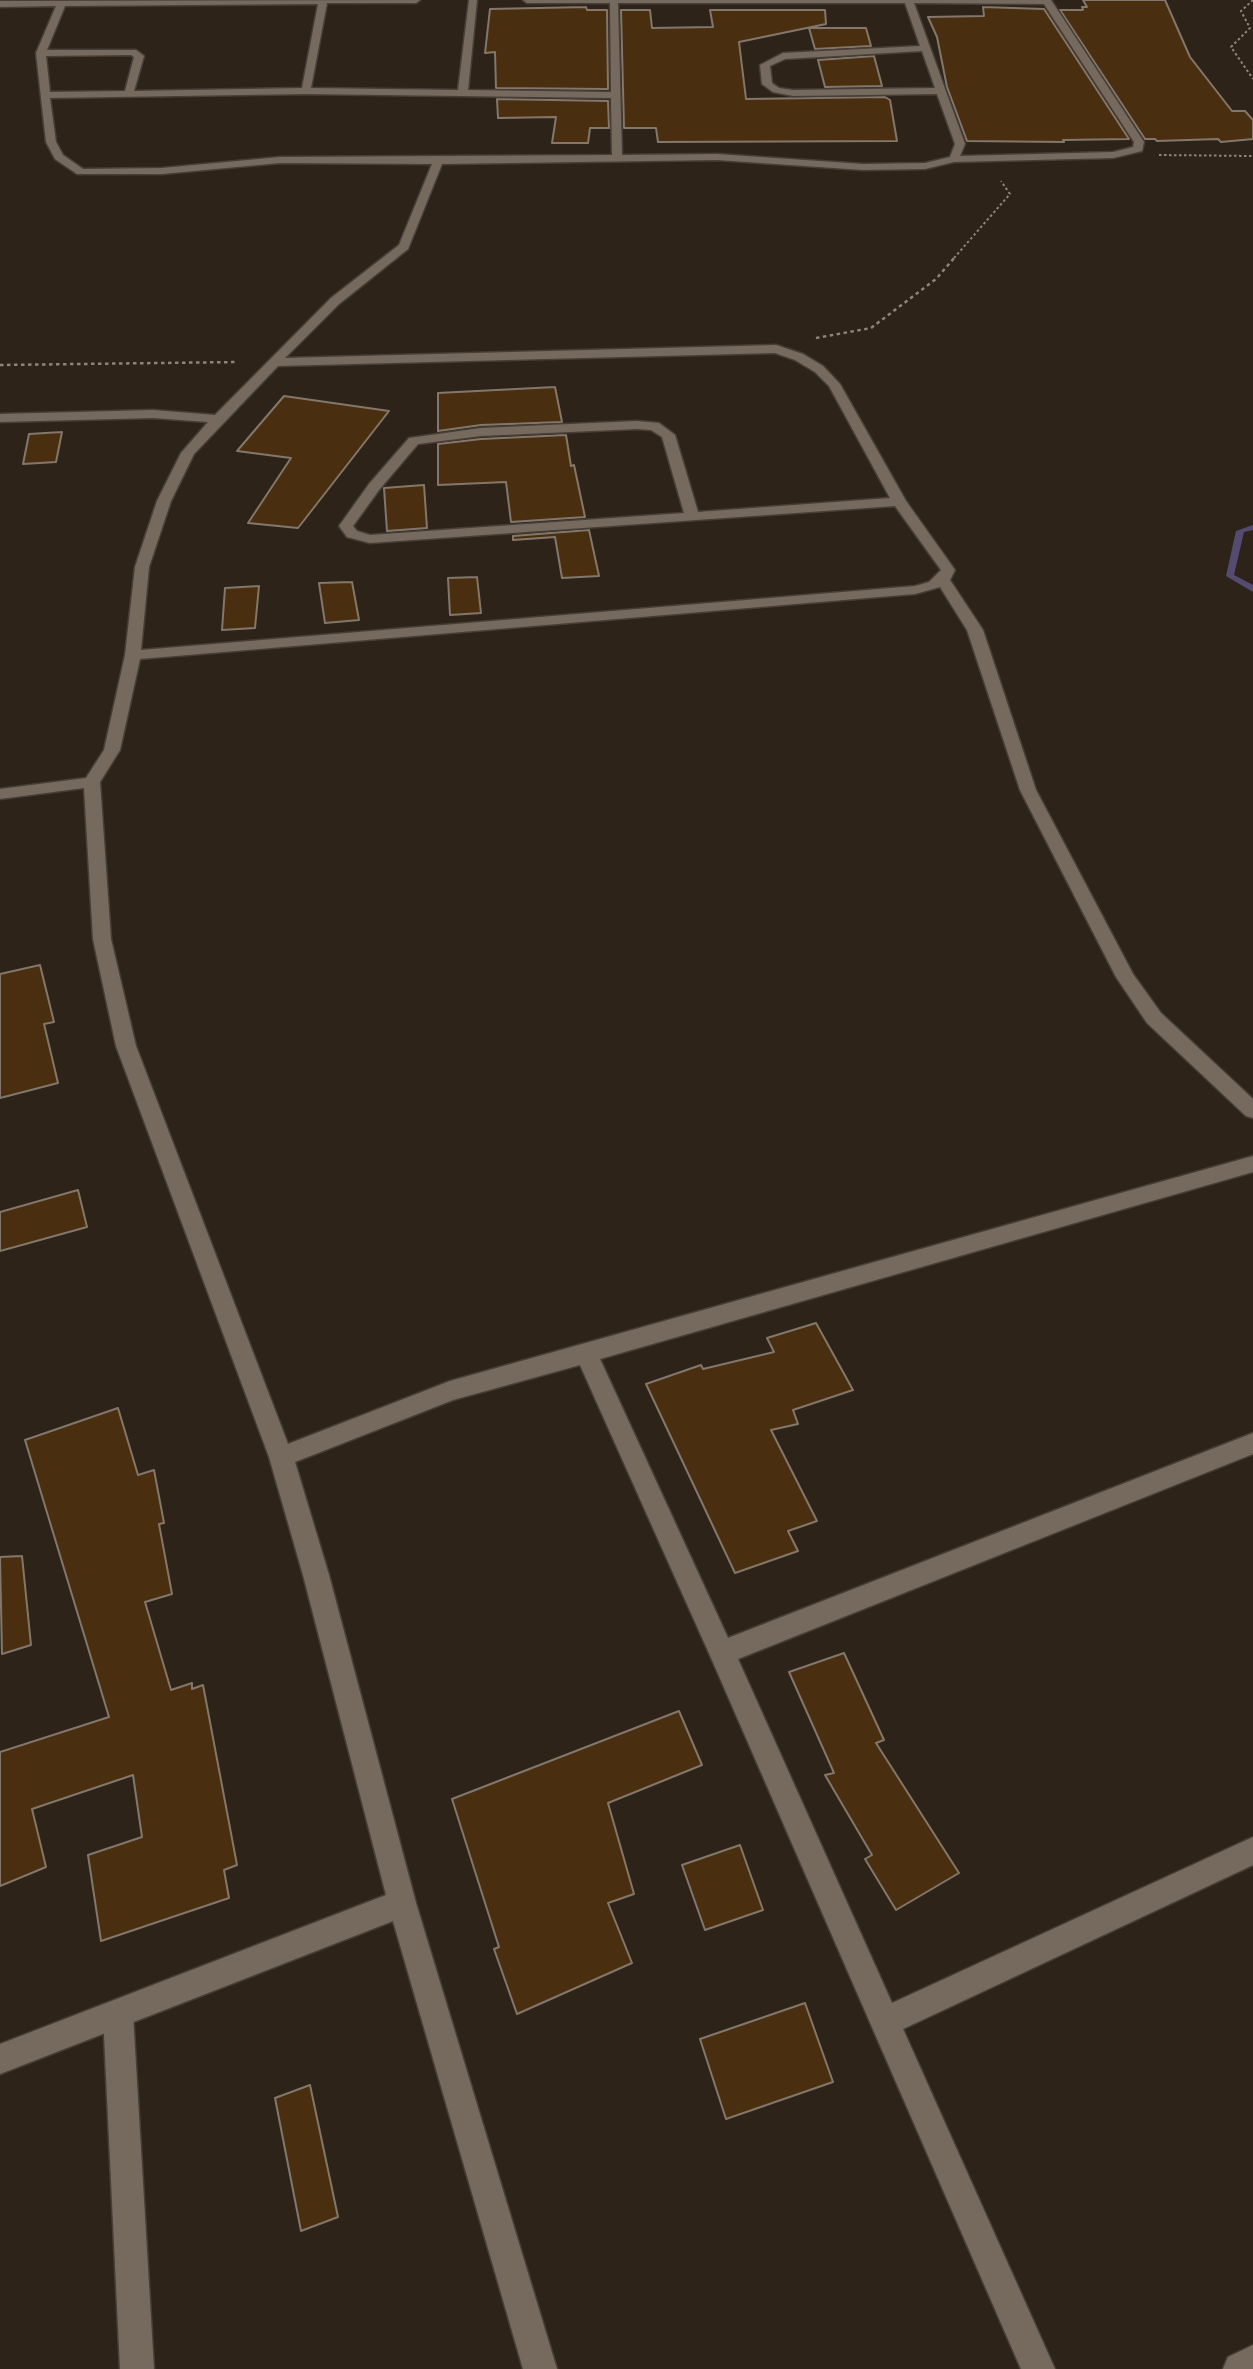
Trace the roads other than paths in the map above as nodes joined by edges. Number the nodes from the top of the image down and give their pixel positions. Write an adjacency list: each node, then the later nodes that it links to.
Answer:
1 (323, 0): 2 (street); 8 (street); 11 (street)
2 (416, 0)
3 (473, 0): 12 (street)
4 (527, 0): 5 (street)
5 (614, 0): 6 (street); 16 (street)
6 (909, 1): 9 (street); 18 (street)
7 (0, 4): 8 (street)
8 (61, 4): 10 (street)
9 (926, 48): 13 (street); 13 (street)
10 (41, 53): 14 (street); 15 (street)
11 (306, 90): 12 (street); 14 (street)
12 (463, 91): 16 (street)
13 (942, 92): 17 (street)
14 (129, 93): 15 (street)
15 (45, 95): 21 (street)
16 (616, 95): 19 (street)
17 (960, 144): 18 (street); 20 (street)
18 (995, 157): 20 (street)
19 (617, 159): 20 (street); 21 (street)
20 (954, 159)
21 (438, 161): 22 (street)
22 (278, 362): 24 (street); 25 (street)
23 (0, 418): 24 (street)
24 (218, 419): 28 (street)
25 (899, 502): 26 (street); 27 (street)
26 (692, 515): 26 (street)
27 (943, 580): 28 (street); 31 (street)
28 (133, 655): 29 (street)
29 (92, 782): 30 (street); 35 (street)
30 (0, 794)
31 (1253, 1111)
32 (1253, 1164): 33 (street)
33 (586, 1354): 35 (street); 36 (street)
34 (1253, 1443): 36 (street)
35 (281, 1457): 38 (street)
36 (722, 1653): 40 (street)
37 (1253, 1851): 40 (street)
38 (402, 1903): 39 (street); 44 (street)
39 (117, 2014): 41 (street); 43 (street)
40 (886, 2021): 45 (street)
41 (0, 2059)
42 (1253, 2362): 46 (street)
43 (136, 2369)
44 (540, 2369)
45 (1038, 2369)
46 (1240, 2369)

